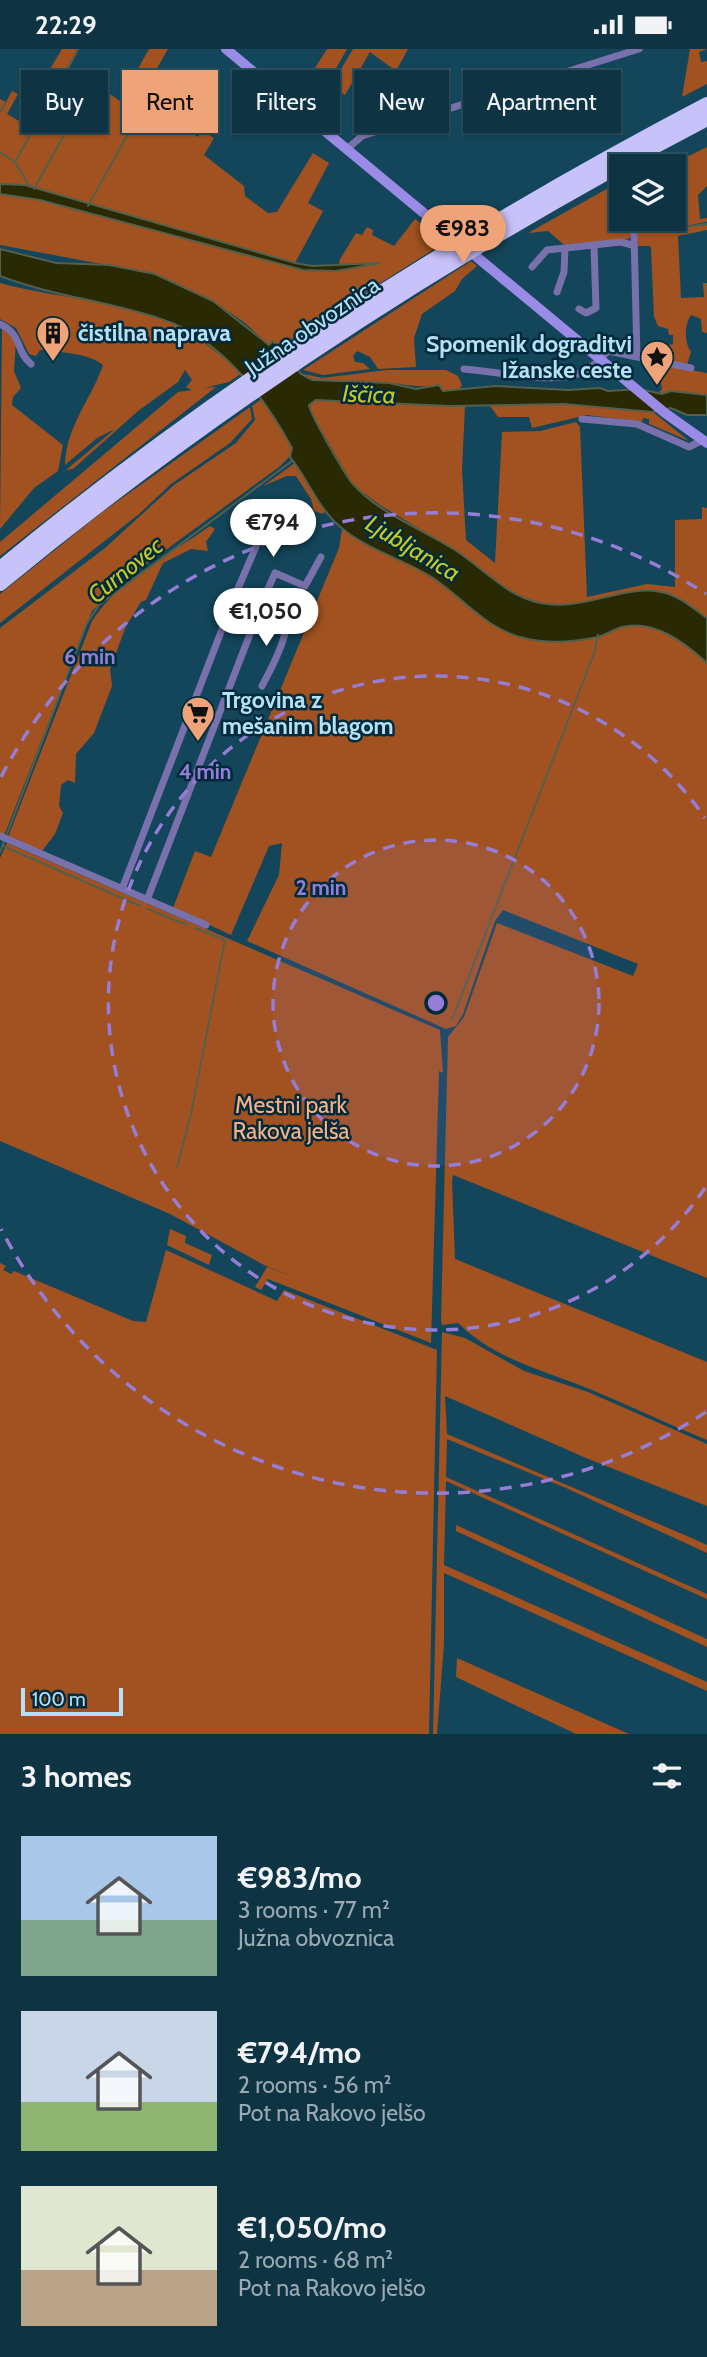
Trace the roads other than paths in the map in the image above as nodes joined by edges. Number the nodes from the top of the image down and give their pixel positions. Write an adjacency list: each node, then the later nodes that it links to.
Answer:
1 (226, 49): 5 (main road)
2 (639, 49): 5 (street)
3 (707, 104): 13 (highway, Južna obvoznica)
4 (707, 119): 13 (highway, Južna obvoznica)
5 (347, 149): 16 (main road)
6 (634, 234): 7 (street)
7 (632, 245): 8 (street); 15 (street)
8 (594, 246): 9 (street); 12 (street)
9 (565, 248): 10 (street); 11 (street)
10 (532, 267)
11 (557, 292)
12 (579, 309)
13 (345, 323): 20 (highway, Južna obvoznica)
14 (0, 324): 17 (street)
15 (637, 357): 16 (street); 18 (street)
16 (600, 358): 19 (street); 22 (main road)
17 (31, 363)
18 (691, 368)
19 (464, 369)
20 (212, 414): 25 (highway, Južna obvoznica); 26 (highway, Južna obvoznica)
21 (582, 419): 22 (street)
22 (705, 442)
23 (261, 535): 27 (street)
24 (321, 557): 28 (street)
25 (0, 568)
26 (0, 584)
27 (236, 593): 28 (street); 31 (street)
28 (262, 603): 29 (street); 32 (street)
29 (262, 687)
30 (0, 836): 31 (street)
31 (122, 889): 32 (street)
32 (147, 899): 33 (street)
33 (205, 925)

